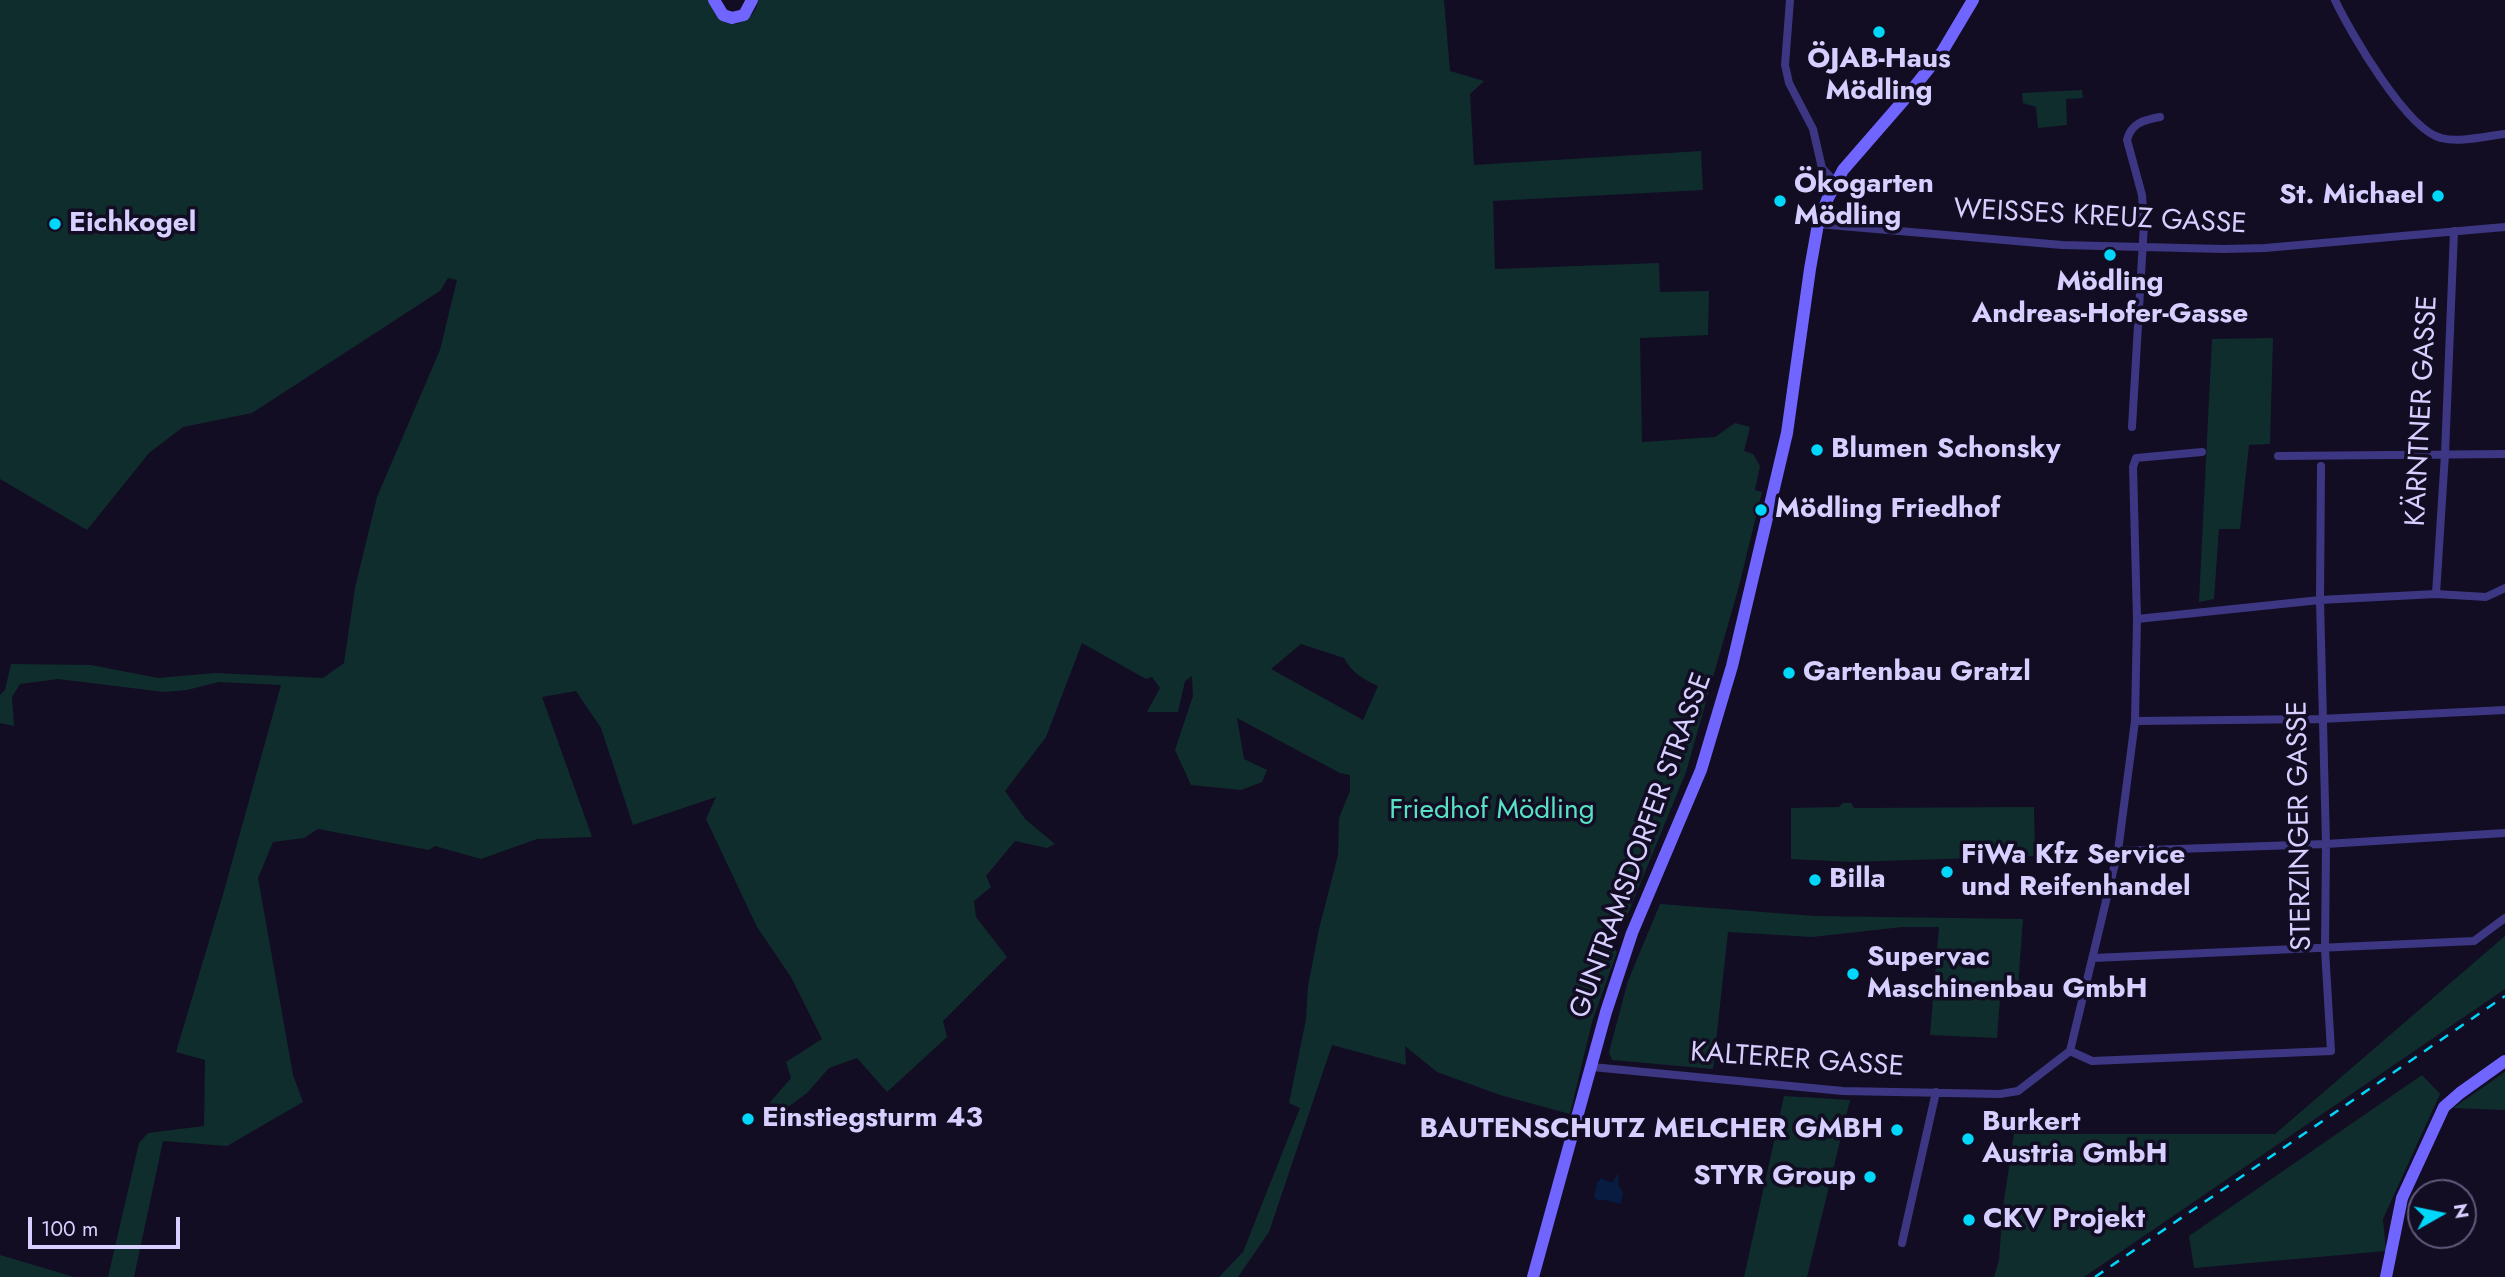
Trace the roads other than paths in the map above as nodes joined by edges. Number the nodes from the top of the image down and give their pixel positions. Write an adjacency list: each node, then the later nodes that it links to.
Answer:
1 (714, 0): 2 (street)
2 (752, 0)
3 (1790, 0): 8 (street)
4 (1973, 0): 8 (street, GUNTRAMSDORFER STRASSE)
5 (2335, 0): 7 (street)
6 (2160, 117): 12 (street)
7 (2505, 134)
8 (1835, 182): 9 (street, GUNTRAMSDORFER STRASSE)
9 (1818, 224): 12 (street, WEISSES KREUZ GASSE); 34 (street, GUNTRAMSDORFER STRASSE)
10 (2505, 227): 11 (street, WEISSES KREUZ GASSE)
11 (2454, 231): 12 (street, WEISSES KREUZ GASSE); 15 (street, KÄRNTNER GASSE)
12 (2143, 248): 13 (street)
13 (2132, 427)
14 (2202, 452): 22 (street)
15 (2445, 454): 16 (street); 17 (street); 20 (street, KÄRNTNER GASSE)
16 (2505, 454)
17 (2278, 456)
18 (2321, 466): 21 (street, STERZINGER GASSE)
19 (2505, 588): 20 (street)
20 (2436, 594): 21 (street)
21 (2320, 600): 22 (street); 24 (street, STERZINGER GASSE)
22 (2137, 619): 25 (street)
23 (2505, 710): 24 (street)
24 (2322, 719): 25 (street); 27 (street, STERZINGER GASSE)
25 (2135, 721): 28 (street)
26 (2505, 833): 27 (street)
27 (2326, 844): 28 (street); 30 (street, STERZINGER GASSE)
28 (2118, 851): 31 (street)
29 (2505, 918): 30 (street)
30 (2325, 949): 31 (street); 32 (street, STERZINGER GASSE)
31 (2093, 958): 32 (street)
32 (2070, 1051): 35 (street, KALTERER GASSE)
33 (2505, 1061): 38 (street)
34 (1592, 1067): 35 (street, KALTERER GASSE); 37 (street, GUNTRAMSDORFER STRASSE)
35 (1936, 1092): 36 (street)
36 (1902, 1243)
37 (1533, 1277)
38 (2386, 1277)

